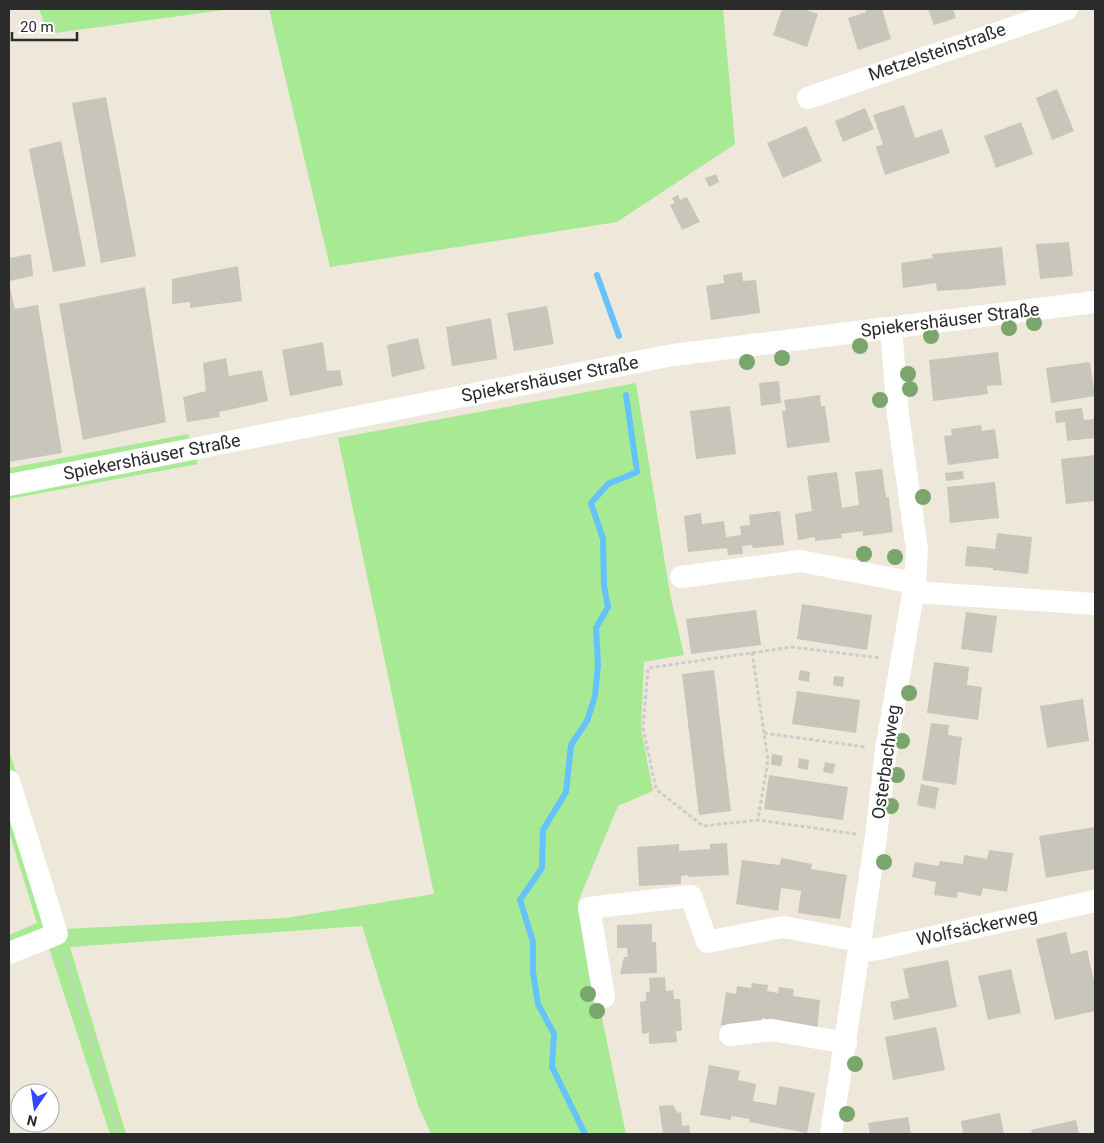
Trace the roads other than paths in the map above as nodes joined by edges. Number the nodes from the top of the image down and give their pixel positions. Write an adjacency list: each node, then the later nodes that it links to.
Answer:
1 (1067, 9): 2 (street, Metzelsteinstraße)
2 (808, 98)
3 (1095, 302): 4 (street, Spiekershäuser Straße)
4 (891, 328): 5 (street, Spiekershäuser Straße); 7 (street, Osterbachweg)
5 (9, 485)
6 (681, 577): 7 (street)
7 (914, 588): 8 (street); 11 (street, Osterbachweg)
8 (1095, 604)
9 (9, 780): 12 (street)
10 (1095, 901): 11 (street, Wolfsäckerweg)
11 (860, 946): 13 (street); 15 (street, Osterbachweg)
12 (9, 953)
13 (604, 997)
14 (730, 1035): 15 (street)
15 (846, 1042): 16 (street, Osterbachweg)
16 (831, 1134)

